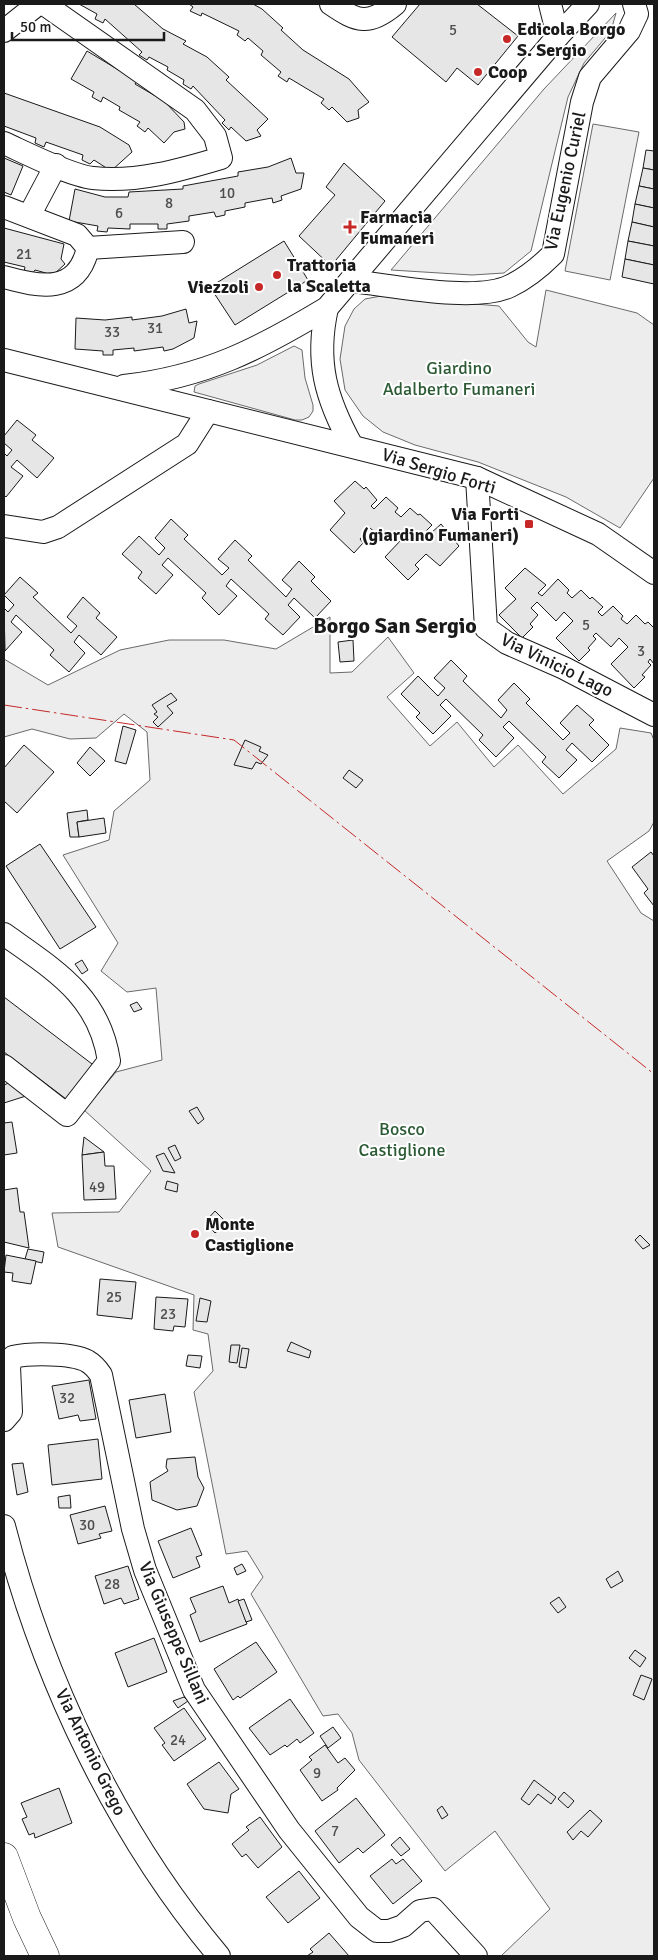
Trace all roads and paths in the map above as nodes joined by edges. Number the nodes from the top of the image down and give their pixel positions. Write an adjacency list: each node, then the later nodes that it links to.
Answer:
1 (38, 4): 8 (street)
2 (44, 4): 11 (street)
3 (331, 4): 4 (street)
4 (395, 4)
5 (550, 4): 9 (street)
6 (588, 4): 9 (street)
7 (634, 4): 17 (street, Via Eugenio Curiel)
8 (4, 30)
9 (558, 36): 17 (street)
10 (4, 143): 11 (street)
11 (56, 165): 13 (street)
12 (4, 207): 13 (street)
13 (29, 216): 15 (street)
14 (183, 242): 15 (street)
15 (88, 248): 16 (street)
16 (4, 277)
17 (351, 281): 18 (street)
18 (327, 308): 20 (street); 22 (street)
19 (4, 360): 20 (street, Via Sergio Forti)
20 (111, 387): 21 (street, Via Sergio Forti)
21 (208, 411): 22 (street, Via Sergio Forti); 24 (street)
22 (352, 446): 23 (street, Via Sergio Forti)
23 (476, 478): 25 (street, Via Sergio Forti); 26 (street, Via Vinicio Lago)
24 (4, 526)
25 (654, 573)
26 (654, 715)
27 (4, 934): 28 (street)
28 (4, 1066)
29 (4, 1420): 35 (street, Via Giuseppe Sillani)
30 (4, 1526): 32 (street, Via Antonio Grego)
31 (4, 1857): 33 (main road)
32 (204, 1947): 34 (street, Via Antonio Grego)
33 (45, 1956)
34 (219, 1956)
35 (476, 1956)

